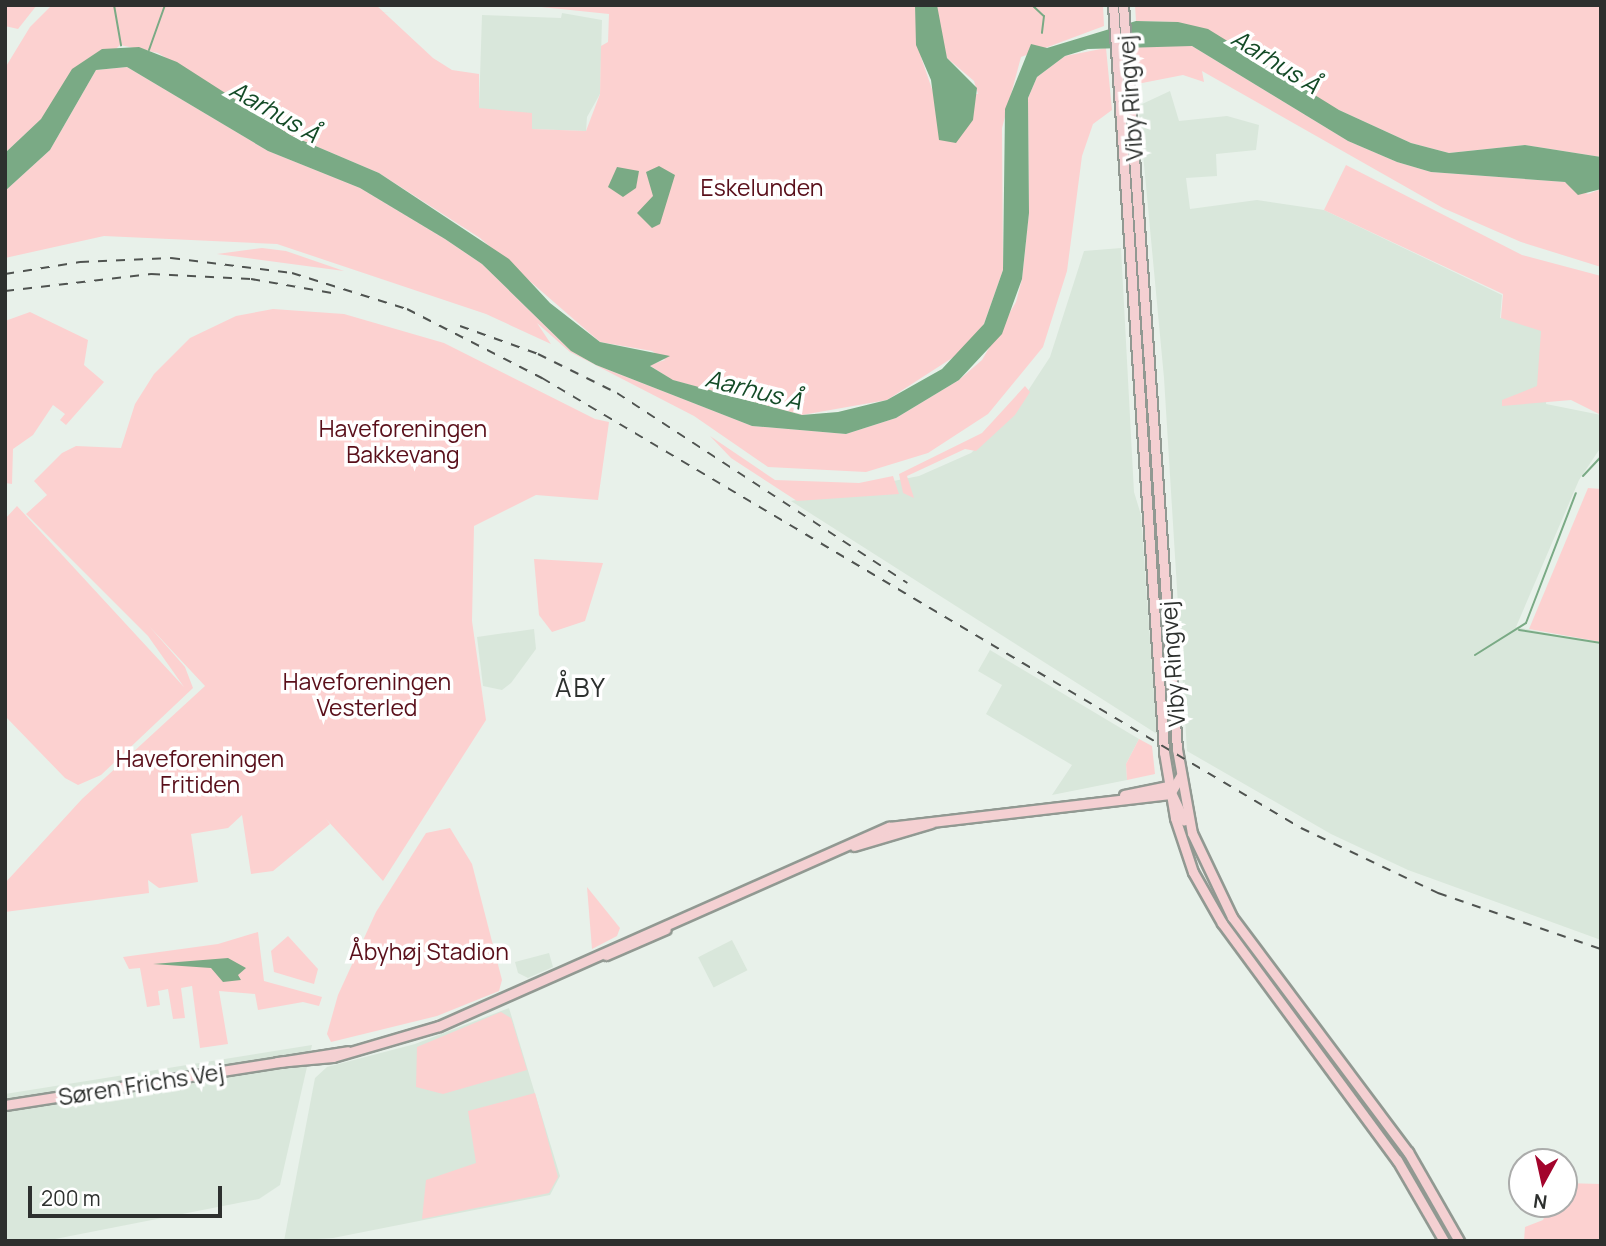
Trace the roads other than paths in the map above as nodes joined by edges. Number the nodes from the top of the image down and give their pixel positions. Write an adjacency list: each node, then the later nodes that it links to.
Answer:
1 (1113, 5): 3 (main road, Viby Ringvej)
2 (1123, 5): 3 (main road, Viby Ringvej)
3 (1119, 22): 4 (main road, Viby Ringvej)
4 (1121, 49): 5 (main road, Viby Ringvej); 6 (main road, Viby Ringvej)
5 (1156, 433): 6 (main road); 7 (main road, Viby Ringvej)
6 (1142, 435): 8 (main road, Viby Ringvej)
7 (1180, 778): 8 (main road); 9 (main road, Viby Ringvej)
8 (1170, 790): 9 (main road); 10 (main road, Søren Frichs Vej); 11 (main road, Viby Ringvej)
9 (1198, 851): 12 (main road, Viby Ringvej)
10 (5, 1105)
11 (1444, 1241)
12 (1459, 1241)

